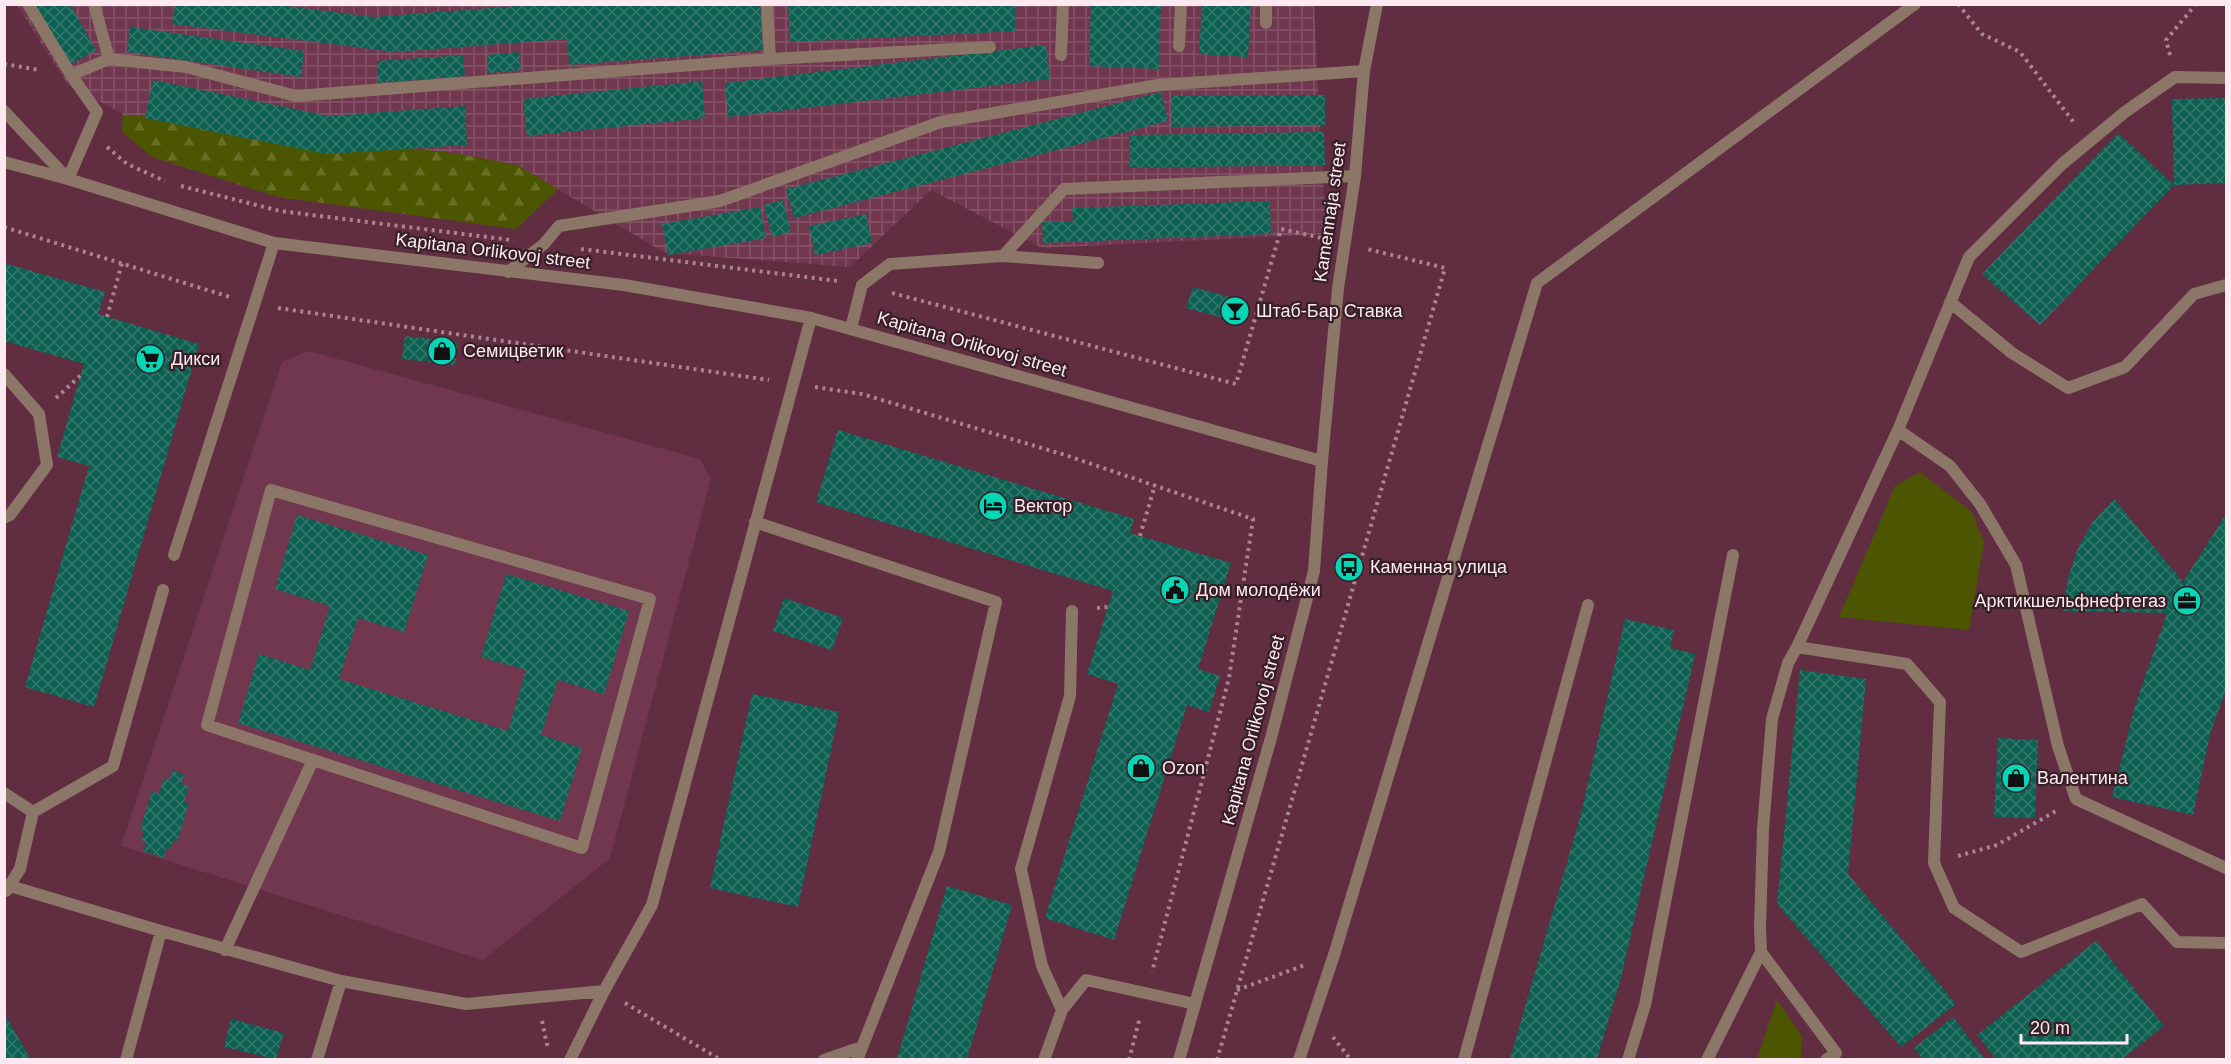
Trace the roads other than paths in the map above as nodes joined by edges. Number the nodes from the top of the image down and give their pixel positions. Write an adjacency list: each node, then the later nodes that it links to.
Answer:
1 (28, 4): 16 (street)
2 (94, 4): 13 (street)
3 (767, 4): 14 (street)
4 (1063, 4): 12 (street)
5 (1181, 4): 10 (street)
6 (1266, 4): 9 (street)
7 (1377, 4): 15 (street, Kamennaja street)
8 (1916, 4): 62 (street)
9 (1266, 23)
10 (1179, 46)
11 (990, 47): 14 (street)
12 (1061, 55)
13 (109, 59): 14 (street); 16 (street)
14 (770, 59)
15 (1364, 71): 20 (street, Kamennaja street); 25 (street)
16 (70, 75): 21 (street)
17 (2226, 78): 27 (street)
18 (4, 111): 21 (street)
19 (4, 162): 21 (street, Kapitana Orlikovoj street)
20 (1354, 177): 23 (street); 32 (street, Kamennaja street)
21 (68, 179): 22 (street, Kapitana Orlikovoj street)
22 (274, 243): 25 (street, Kapitana Orlikovoj street); 35 (street)
23 (1003, 256): 24 (street); 29 (street)
24 (1098, 263)
25 (508, 272): 28 (street, Kapitana Orlikovoj street)
26 (2226, 285): 27 (street)
27 (1950, 302): 31 (street)
28 (811, 318): 29 (street, Kapitana Orlikovoj street); 34 (street)
29 (851, 328): 32 (street, Kapitana Orlikovoj street)
30 (4, 374): 33 (street)
31 (1898, 430): 40 (street); 44 (street)
32 (1322, 461): 52 (street, Kapitana Orlikovoj street)
33 (4, 518)
34 (755, 522): 51 (street); 54 (street)
35 (174, 555)
36 (1733, 555): 64 (street)
37 (162, 590): 43 (street)
38 (1588, 606): 63 (street)
39 (1072, 610): 53 (street)
40 (1797, 647): 47 (street); 49 (street)
41 (313, 760): 41 (street); 48 (street)
42 (4, 793): 43 (street)
43 (33, 812): 45 (street)
44 (2226, 868)
45 (7, 889): 46 (street)
46 (161, 931): 48 (street); 55 (street)
47 (2226, 943)
48 (225, 950): 50 (street)
49 (1761, 952): 65 (street); 66 (street)
50 (341, 981): 51 (street); 56 (street)
51 (604, 991): 57 (street)
52 (1195, 1004): 53 (street); 61 (street, Kapitana Orlikovoj street)
53 (1062, 1010): 60 (street)
54 (862, 1047): 58 (street); 59 (street)
55 (126, 1059)
56 (317, 1059)
57 (570, 1059)
58 (824, 1059)
59 (857, 1059)
60 (1044, 1059)
61 (1179, 1059)
62 (1299, 1059)
63 (1464, 1059)
64 (1628, 1059)
65 (1707, 1059)
66 (1826, 1059)

